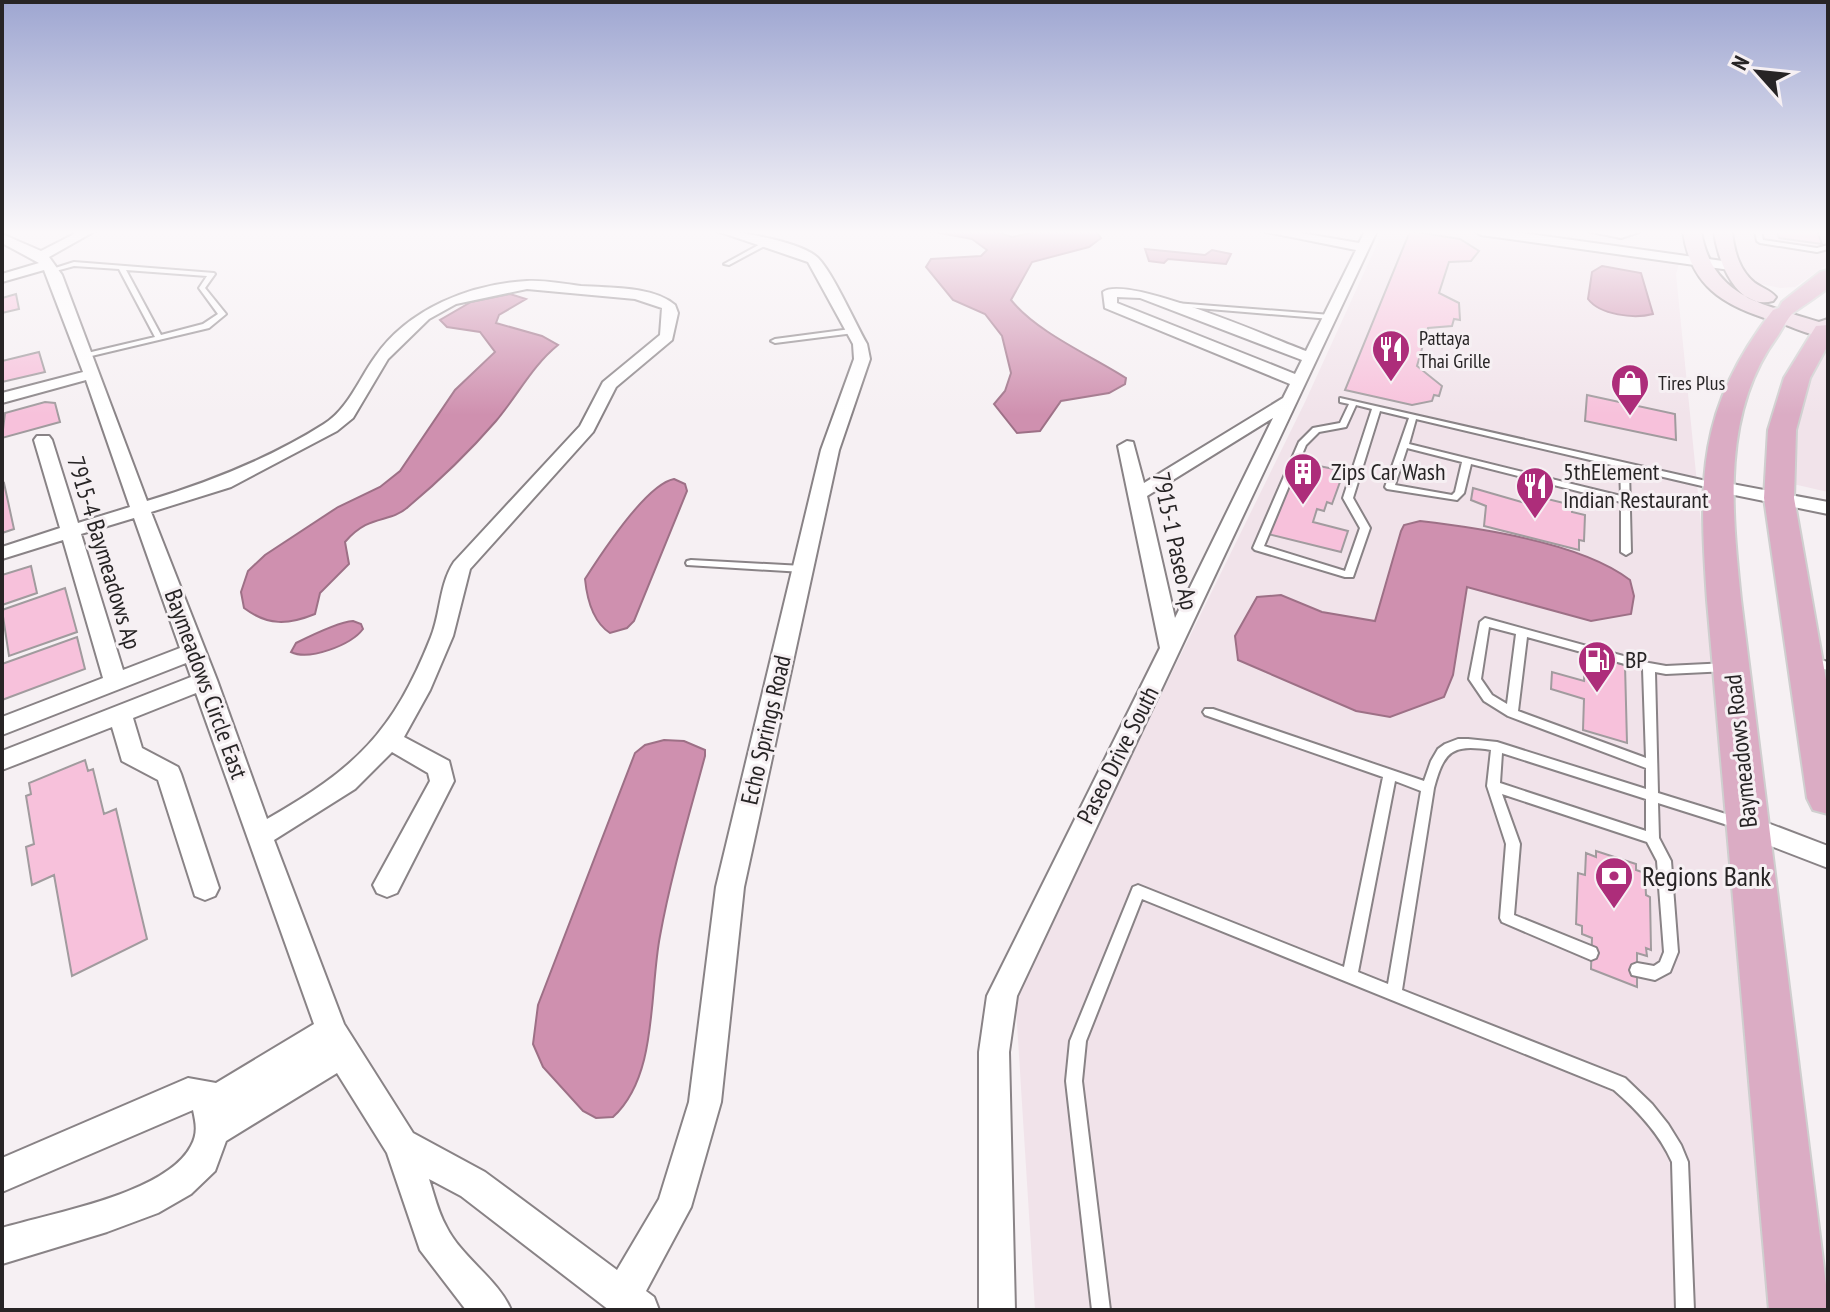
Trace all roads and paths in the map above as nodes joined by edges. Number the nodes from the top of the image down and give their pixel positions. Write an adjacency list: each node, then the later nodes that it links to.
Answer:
1 (60, 292): 22 (street, Baymeadows Circle East)
2 (135, 292): 18 (lane)
3 (205, 292): 18 (lane)
4 (493, 292): 36 (street)
5 (606, 292): 55 (street)
6 (830, 292): 17 (street, Echo Springs Road)
7 (1110, 292): 23 (street)
8 (1114, 292): 13 (street)
9 (1342, 292): 15 (street, Paseo Drive South)
10 (1738, 292): 19 (street)
11 (1754, 292): 14 (street)
12 (1809, 292): 14 (main road, Baymeadows Road)
13 (1170, 305): 15 (lane); 21 (street)
14 (1785, 311): 16 (street); 19 (main road, Baymeadows Road)
15 (1331, 317): 21 (street, Paseo Drive South)
16 (1827, 326): 34 (main road)
17 (851, 331): 20 (lane); 42 (street, Echo Springs Road)
18 (159, 338): 22 (lane)
19 (1760, 339): 32 (main road, Baymeadows Road)
20 (775, 341)
21 (1311, 358): 23 (street, Paseo Drive South)
22 (89, 365): 24 (street); 36 (street, Baymeadows Circle East)
23 (1294, 391): 33 (street); 44 (street, Paseo Drive South)
24 (2, 398)
25 (1377, 408): 25 (lane); 26 (lane)
26 (1413, 417): 28 (lane); 31 (lane)
27 (43, 440): 38 (street, 7915-4 Baymeadows Ap)
28 (1404, 445): 30 (lane); 30 (lane)
29 (1127, 446): 33 (street, 7915-1 Paseo Ap)
30 (1467, 461): 35 (lane)
31 (1624, 465): 32 (lane); 35 (lane)
32 (1716, 486): 34 (street); 48 (main road, Baymeadows Road)
33 (1138, 494): 44 (street, 7915-1 Paseo Ap)
34 (1779, 498): 37 (street); 46 (main road)
35 (1626, 500): 39 (lane)
36 (143, 508): 38 (street); 45 (street, Baymeadows Circle East)
37 (1828, 508)
38 (70, 531): 40 (street); 50 (street, 7915-4 Baymeadows Ap)
39 (1626, 552)
40 (2, 553)
41 (691, 563): 42 (lane)
42 (803, 569): 79 (street, Echo Springs Road)
43 (1522, 632): 47 (lane); 52 (lane); 52 (lane)
44 (1171, 648): 81 (street, Paseo Drive South)
45 (194, 651): 49 (street, Baymeadows Circle East); 50 (street)
46 (1816, 663): 63 (main road)
47 (1649, 667): 48 (lane); 58 (lane)
48 (1732, 667): 64 (main road, Baymeadows Road)
49 (206, 680): 53 (street); 65 (street, Baymeadows Circle East)
50 (116, 682): 54 (street)
51 (1209, 712): 59 (lane)
52 (1512, 713): 58 (lane)
53 (120, 714): 57 (street); 69 (street)
54 (2, 726)
55 (390, 740): 65 (street); 68 (street)
56 (1497, 747): 60 (lane); 61 (lane); 62 (lane)
57 (2, 761)
58 (1652, 765): 62 (lane)
59 (1390, 775): 61 (lane); 72 (lane)
60 (1493, 786): 66 (lane); 70 (lane)
61 (1428, 788): 73 (lane)
62 (1651, 796): 64 (lane); 66 (lane)
63 (1828, 798)
64 (1749, 827): 67 (street); 84 (main road, Baymeadows Road)
65 (260, 835): 74 (street, Baymeadows Circle East)
66 (1652, 838): 71 (lane)
67 (1828, 857)
68 (387, 885)
69 (205, 888)
70 (1591, 953)
71 (1637, 970)
72 (1350, 975): 73 (lane); 82 (lane)
73 (1394, 993): 83 (lane)
74 (337, 1042): 75 (street); 76 (street, Baymeadows Circle East)
75 (211, 1118): 77 (street); 78 (street)
76 (401, 1145): 79 (street, Baymeadows Circle East); 80 (street, Baymeadows Circle East)
77 (2, 1175)
78 (2, 1246)
79 (625, 1306)
80 (493, 1310)
81 (997, 1310)
82 (1101, 1310)
83 (1685, 1310)
84 (1799, 1310)

